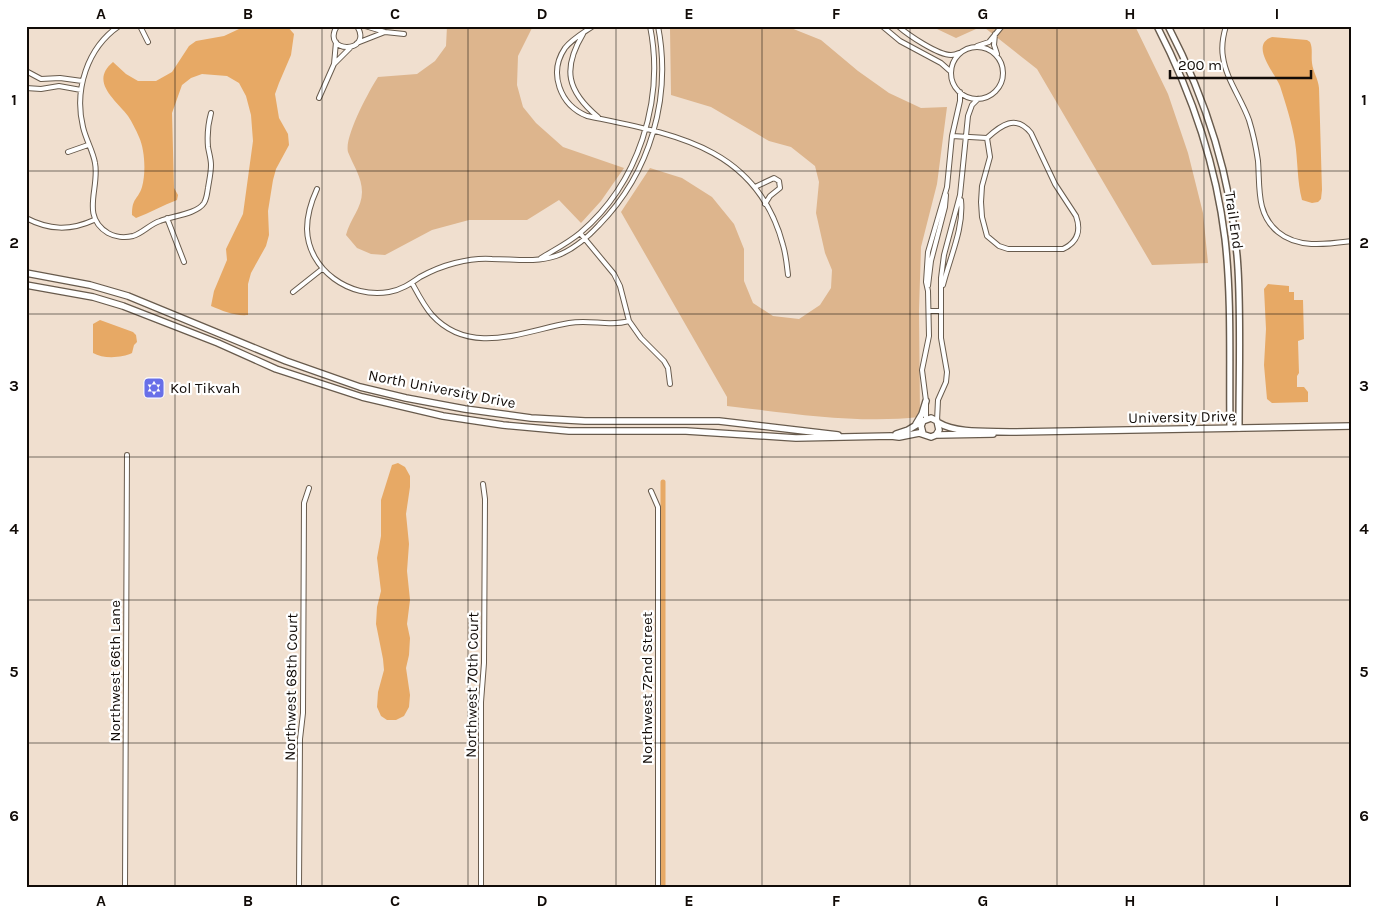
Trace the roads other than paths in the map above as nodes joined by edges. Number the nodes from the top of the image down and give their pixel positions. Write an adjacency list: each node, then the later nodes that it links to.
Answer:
1 (119, 26): 33 (street)
2 (140, 26): 22 (street)
3 (332, 26): 18 (street)
4 (338, 26): 18 (street)
5 (357, 26): 24 (street)
6 (365, 26): 16 (street)
7 (592, 26): 17 (street)
8 (650, 26): 41 (street)
9 (658, 26): 42 (street)
10 (882, 26): 27 (street)
11 (898, 26): 21 (street)
12 (1002, 26): 20 (street)
13 (1157, 26): 82 (street, Trail End)
14 (1168, 26): 83 (street, Trail End)
15 (1226, 26): 60 (street)
16 (385, 32): 19 (street); 24 (street)
17 (584, 32): 40 (street); 40 (street)
18 (334, 34): 23 (street)
19 (404, 34)
20 (995, 34): 25 (street); 29 (street)
21 (917, 40): 27 (street); 28 (street)
22 (148, 42)
23 (336, 42): 26 (street); 30 (street)
24 (357, 44): 26 (street)
25 (974, 46): 28 (street); 29 (street)
26 (351, 48): 30 (street)
27 (912, 48): 32 (street)
28 (959, 53): 32 (street)
29 (997, 56): 38 (street)
30 (334, 64): 37 (street)
31 (26, 71): 33 (street)
32 (951, 72): 36 (street)
33 (82, 81): 35 (street)
34 (26, 88): 35 (street)
35 (81, 90): 46 (street)
36 (960, 92): 38 (street); 43 (street)
37 (319, 98)
38 (978, 99): 44 (street)
39 (211, 113): 55 (street)
40 (600, 118): 41 (street)
41 (646, 129): 42 (street); 58 (street)
42 (654, 130): 49 (street); 59 (street)
43 (952, 136): 44 (street); 48 (street)
44 (966, 137): 45 (street); 51 (street)
45 (987, 138): 45 (street)
46 (88, 145): 47 (street); 57 (street)
47 (68, 152)
48 (947, 187): 53 (street); 68 (street)
49 (755, 188): 52 (street); 52 (street)
50 (317, 189): 63 (street)
51 (960, 195): 56 (street); 69 (street)
52 (765, 204): 65 (street)
53 (943, 215): 56 (street); 68 (street)
54 (26, 218): 57 (street)
55 (167, 218): 57 (street); 62 (street)
56 (955, 218): 69 (street)
57 (94, 220)
58 (580, 233): 59 (street); 61 (street)
59 (586, 238): 61 (street); 73 (street)
60 (1352, 241)
61 (540, 259): 66 (street)
62 (184, 262)
63 (322, 269): 66 (street); 70 (street)
64 (26, 273): 75 (main road, North University Drive)
65 (788, 276)
66 (412, 284): 73 (street)
67 (26, 285): 77 (main road, North University Drive)
68 (928, 291): 71 (street)
69 (942, 291): 72 (street)
70 (293, 292)
71 (929, 311): 72 (street); 76 (street)
72 (942, 311): 79 (street)
73 (629, 320): 74 (street)
74 (670, 384)
75 (406, 398): 77 (main road); 87 (main road, North University Drive)
76 (926, 401): 78 (street); 80 (main road)
77 (403, 408): 87 (main road, North University Drive)
78 (925, 420): 79 (main road); 80 (main road); 85 (main road)
79 (938, 422): 84 (main road, University Drive); 86 (main road)
80 (915, 426): 88 (main road)
81 (1352, 426): 83 (main road, University Drive)
82 (1230, 428): 83 (main road, University Drive); 84 (main road, University Drive)
83 (1239, 428)
84 (1013, 432): 86 (main road, University Drive)
85 (924, 434): 86 (main road); 88 (main road)
86 (936, 435)
87 (843, 436): 88 (main road, North University Drive)
88 (890, 436)
89 (127, 455): 93 (street, Northwest 66th Lane)
90 (483, 484): 95 (street, Northwest 70th Court)
91 (309, 488): 94 (street, Northwest 68th Court)
92 (651, 490): 96 (street, Northwest 72nd Street)
93 (125, 888)
94 (299, 888)
95 (481, 888)
96 (658, 888)

